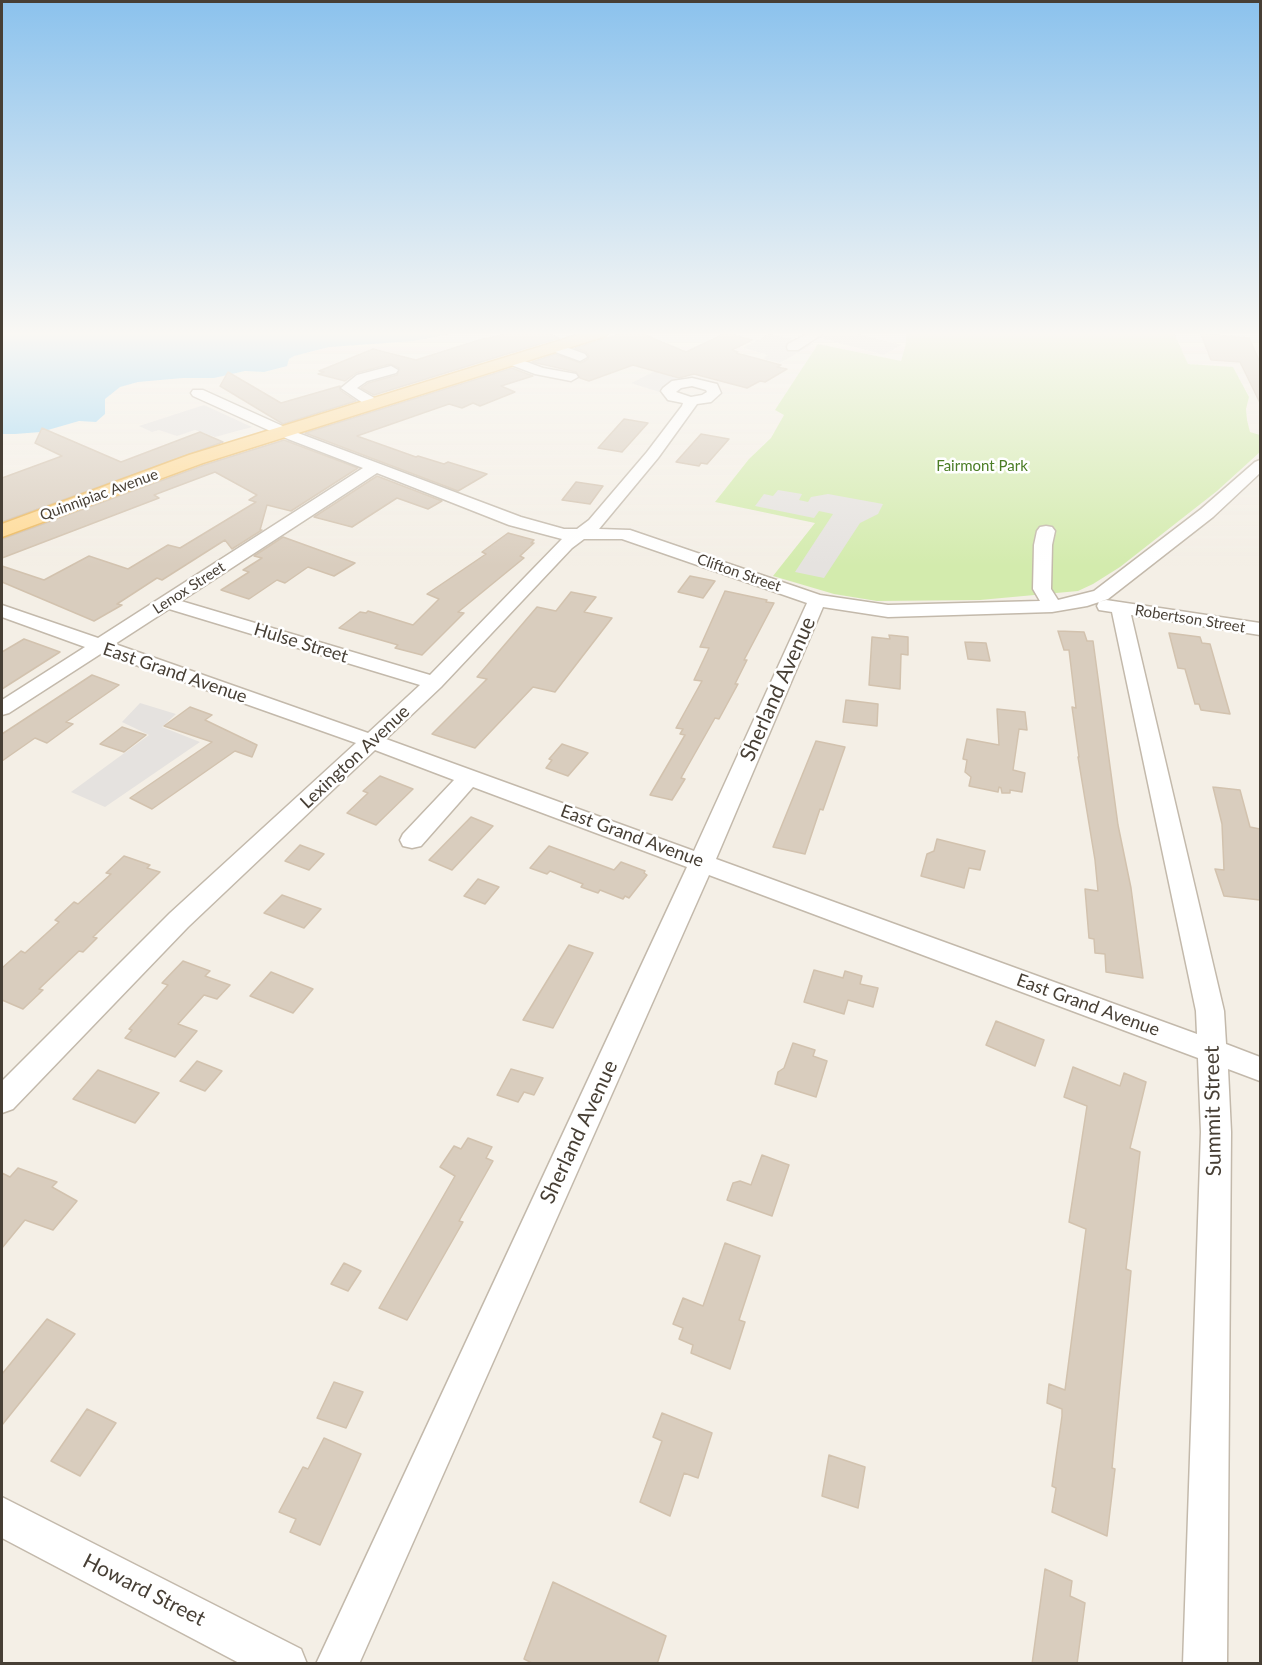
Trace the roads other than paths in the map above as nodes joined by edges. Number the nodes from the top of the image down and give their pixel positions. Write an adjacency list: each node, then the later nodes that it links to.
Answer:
1 (237, 411): 4 (street, Clifton Street)
2 (341, 411): 4 (main road, Quinnipiac Avenue)
3 (686, 411): 9 (street, Lexington Avenue)
4 (277, 429): 6 (street, Clifton Street); 7 (main road, Quinnipiac Avenue)
5 (1260, 465): 11 (street, Clifton Street)
6 (376, 468): 9 (street, Clifton Street); 12 (street, Lenox Street)
7 (2, 531)
8 (1046, 531): 13 (street)
9 (582, 534): 10 (street, Clifton Street); 18 (street, Lexington Avenue)
10 (818, 600): 13 (street, Clifton Street); 23 (street, Sherland Avenue)
11 (1080, 602): 13 (street, Clifton Street); 14 (street)
12 (168, 603): 17 (street, Lenox Street); 18 (street, Hulse Street)
13 (1052, 606)
14 (1120, 608): 16 (street, Robertson Street); 24 (street, Summit Street)
15 (2, 611): 17 (street, East Grand Avenue)
16 (1260, 629)
17 (98, 646): 19 (street, Lenox Street); 20 (street, East Grand Avenue)
18 (434, 684): 20 (street, Lexington Avenue)
19 (2, 709)
20 (373, 742): 21 (street, East Grand Avenue); 26 (street, Lexington Avenue)
21 (470, 777): 22 (street); 23 (street, East Grand Avenue)
22 (412, 840)
23 (702, 862): 24 (street, East Grand Avenue); 29 (street, Sherland Avenue)
24 (1212, 1051): 25 (street, East Grand Avenue); 30 (street, Summit Street)
25 (1260, 1069)
26 (2, 1100)
27 (2, 1518): 28 (street, Howard Street)
28 (286, 1664)
29 (337, 1664)
30 (1205, 1664)

